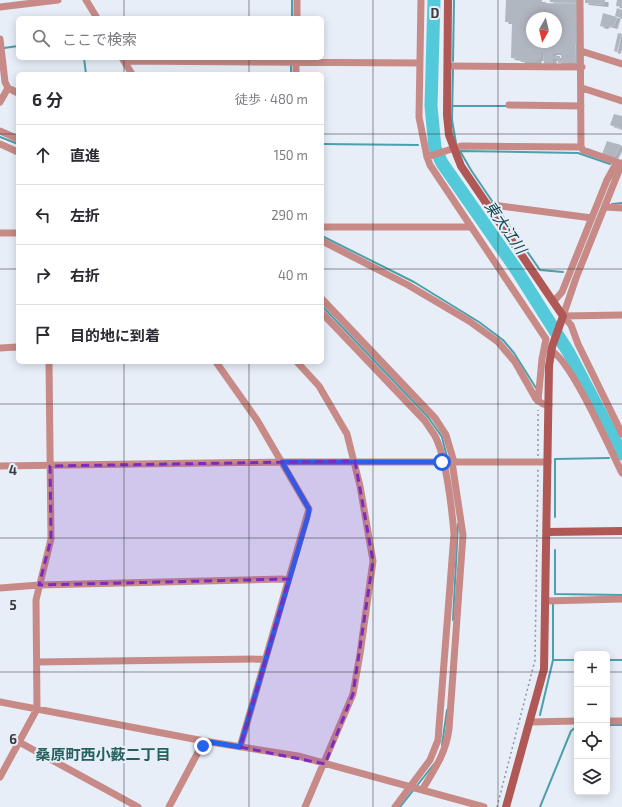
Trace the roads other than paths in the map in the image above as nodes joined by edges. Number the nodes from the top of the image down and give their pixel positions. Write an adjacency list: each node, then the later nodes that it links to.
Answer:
1 (58, 0): 7 (street)
2 (86, 0): 8 (street)
3 (297, 0): 9 (street)
4 (421, 0): 14 (street)
5 (448, 0): 16 (street)
6 (580, 0): 11 (street)
7 (0, 7)
8 (96, 16)
9 (297, 16)
10 (0, 39): 20 (street)
11 (581, 51): 15 (street); 17 (street)
12 (123, 60): 13 (street); 18 (street)
13 (296, 60): 14 (street); 19 (street)
14 (420, 63): 33 (street)
15 (622, 64)
16 (448, 66): 17 (street); 31 (street)
17 (582, 67): 21 (street)
18 (131, 72)
19 (296, 72)
20 (8, 88): 22 (street); 24 (street)
21 (582, 88): 23 (street); 26 (street)
22 (16, 92)
23 (622, 101)
24 (0, 102)
25 (509, 105): 26 (street)
26 (581, 106): 30 (street)
27 (0, 132): 28 (street)
28 (16, 138)
29 (0, 144): 32 (street)
30 (580, 147): 31 (street); 34 (street)
31 (450, 149): 33 (street); 35 (street)
32 (16, 151)
33 (428, 156): 40 (street)
34 (621, 163): 36 (street); 38 (street)
35 (489, 206): 38 (street); 45 (street)
36 (604, 207): 37 (street); 48 (street)
37 (622, 208)
38 (592, 218): 45 (street)
39 (324, 227): 40 (street)
40 (470, 227): 55 (street)
41 (0, 233): 42 (street)
42 (16, 233)
43 (324, 242): 55 (street)
44 (324, 300): 60 (street)
45 (554, 301): 48 (street)
46 (324, 315): 60 (street)
47 (622, 315): 48 (street)
48 (563, 319): 51 (street); 57 (street)
49 (16, 347): 50 (street)
50 (0, 348)
51 (552, 349): 56 (street); 64 (street)
52 (49, 364): 63 (street)
53 (217, 364): 59 (street)
54 (299, 364): 58 (street)
55 (538, 401): 56 (street)
56 (549, 405): 61 (street)
57 (622, 434)
58 (355, 461): 59 (street); 60 (street); 83 (street)
59 (282, 462): 63 (street); 67 (street)
60 (449, 462): 61 (street); 85 (street); 85 (street)
61 (548, 462): 66 (street)
62 (0, 466): 63 (street)
63 (50, 466): 68 (street)
64 (622, 473)
65 (622, 531): 66 (street)
66 (547, 532): 71 (street)
67 (288, 580): 68 (street); 72 (street)
68 (39, 585): 69 (street); 73 (street)
69 (0, 588)
70 (622, 599): 71 (street)
71 (546, 600): 79 (street)
72 (265, 658): 73 (street); 82 (street)
73 (37, 662): 75 (street)
74 (0, 702): 75 (street)
75 (37, 709): 80 (street); 81 (street)
76 (574, 721): 79 (street)
77 (610, 721): 78 (street)
78 (622, 721)
79 (530, 722): 91 (street)
80 (204, 741): 82 (street); 87 (street)
81 (20, 742): 84 (street); 86 (street)
82 (240, 747): 83 (street)
83 (325, 764): 85 (street); 88 (street)
84 (0, 777)
85 (416, 788): 89 (street); 90 (street)
86 (138, 807)
87 (169, 807)
88 (305, 807)
89 (395, 807)
90 (484, 807)
91 (506, 807)

